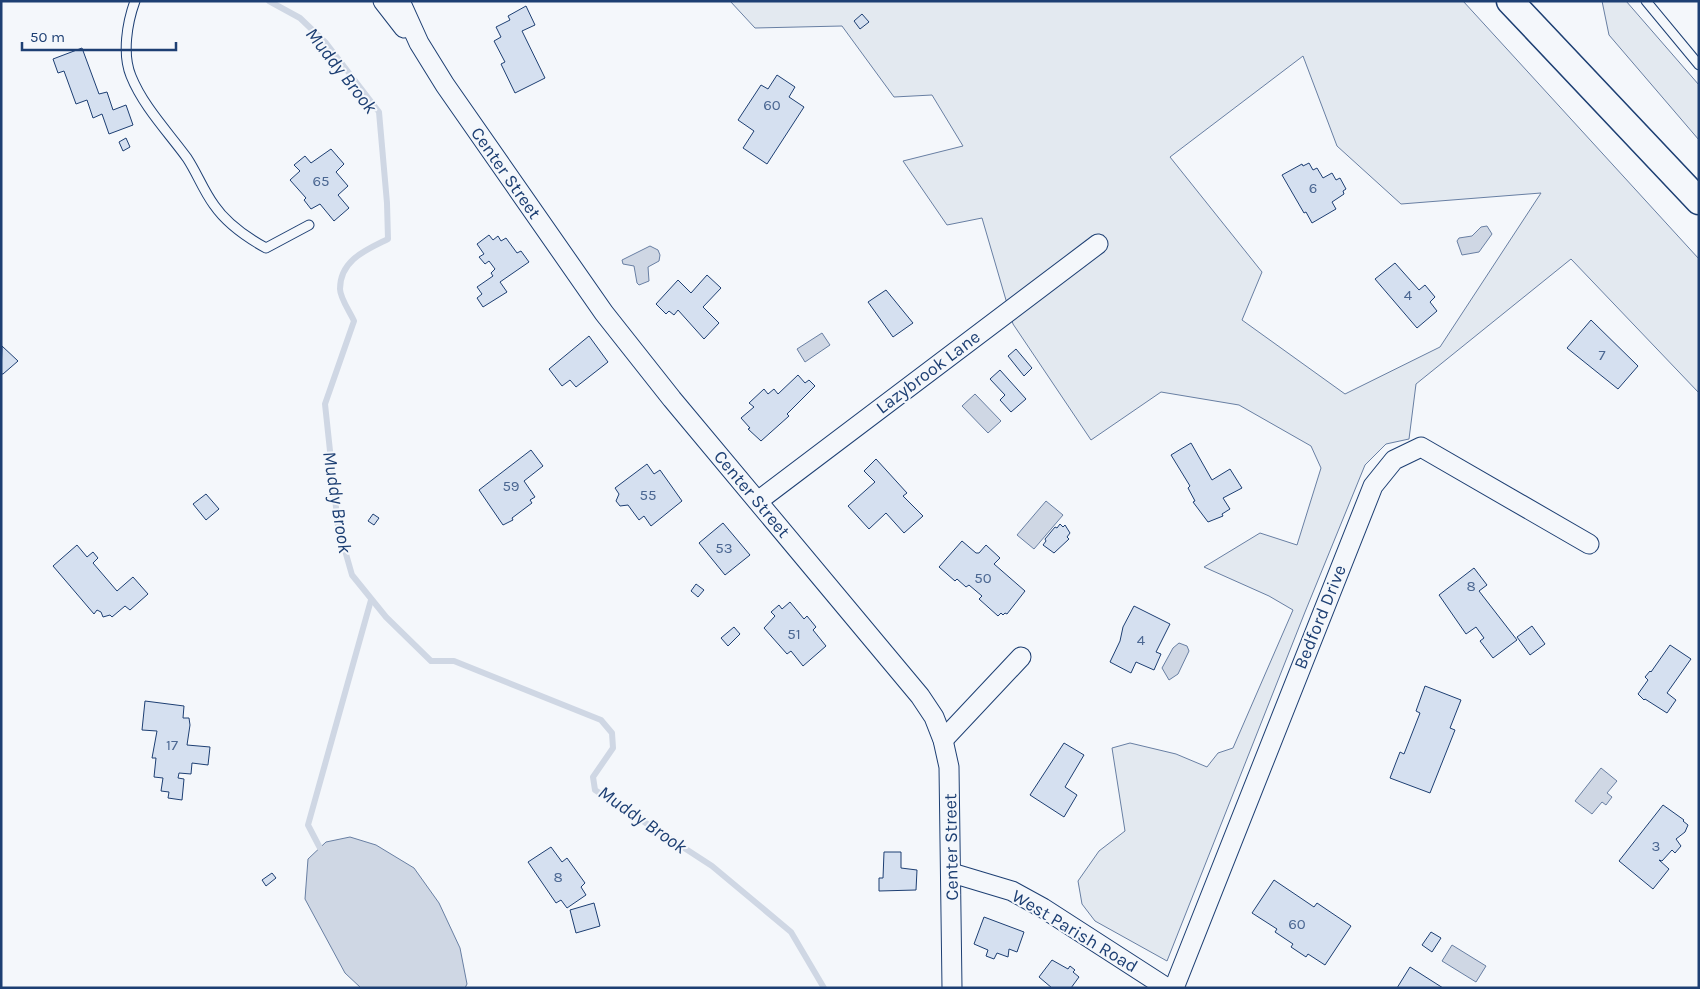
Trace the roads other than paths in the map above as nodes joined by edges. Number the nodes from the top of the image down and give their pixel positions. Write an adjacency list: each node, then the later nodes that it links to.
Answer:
1 (135, 1): 9 (lane)
2 (384, 1): 6 (street, Center Street)
3 (400, 1): 6 (street, Center Street)
4 (1510, 1): 8 (main road)
5 (1646, 1): 7 (lane)
6 (418, 43): 11 (street, Center Street)
7 (1699, 65)
8 (1699, 201)
9 (310, 225)
10 (1098, 244): 11 (street, Lazybrook Lane)
11 (758, 501): 14 (street, Center Street)
12 (1589, 544): 18 (street, Bedford Drive)
13 (1020, 657): 14 (street)
14 (943, 740): 15 (street, Center Street)
15 (952, 873): 16 (street, Center Street); 17 (street, West Parish Road)
16 (952, 988)
17 (1166, 988)
18 (1174, 988)

